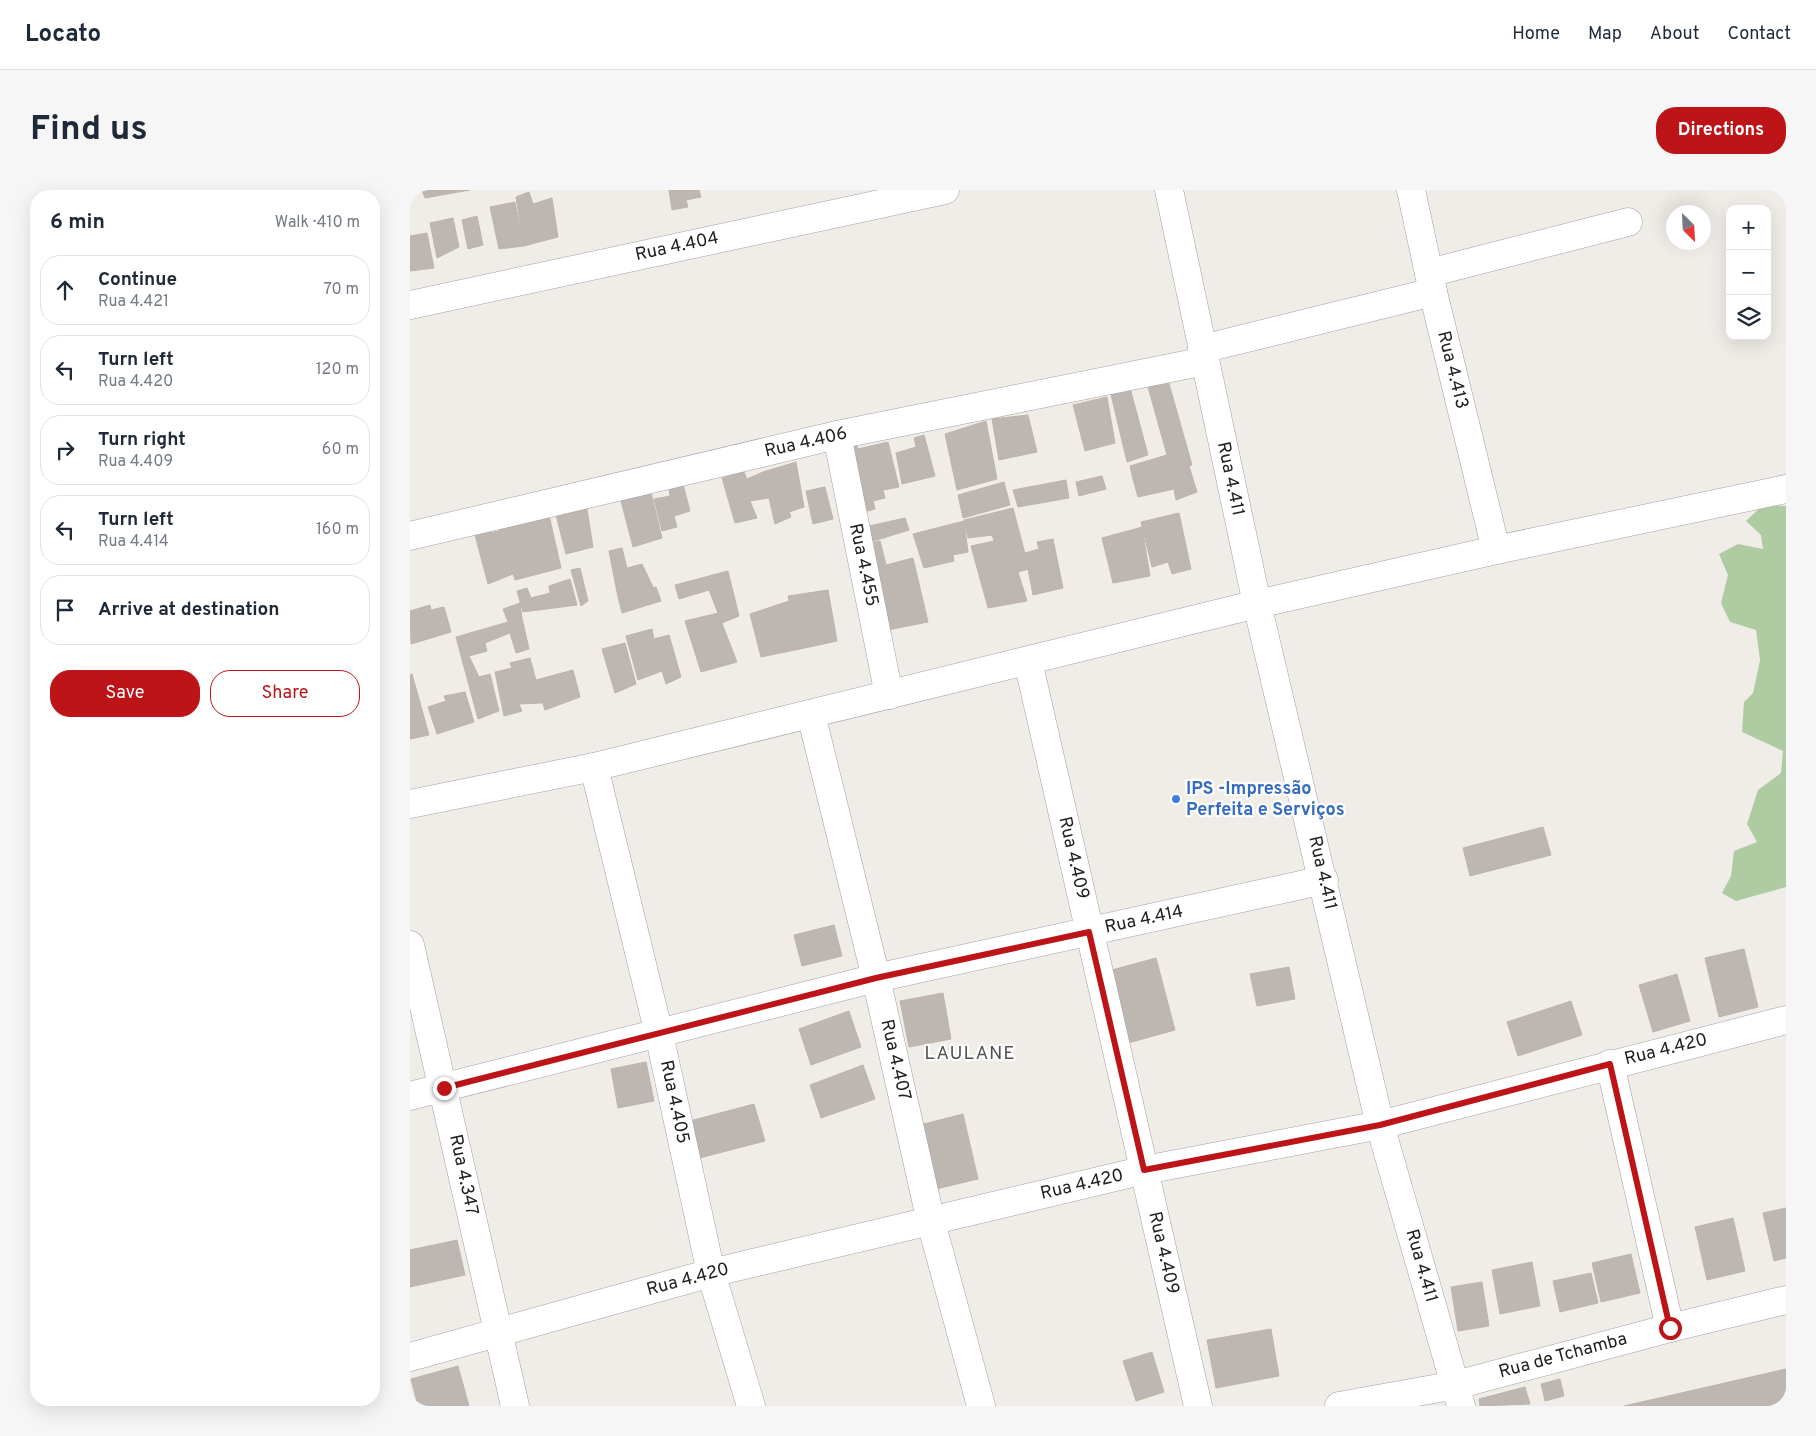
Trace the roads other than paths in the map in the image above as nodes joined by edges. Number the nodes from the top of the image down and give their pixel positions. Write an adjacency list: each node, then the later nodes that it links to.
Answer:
1 (944, 190): 6 (street, Rua 4.404)
2 (1169, 190): 7 (street, Rua 4.411)
3 (1411, 190): 5 (street, Rua 4.413)
4 (1628, 222): 5 (street, Rua 4.406)
5 (1431, 283): 7 (street, Rua 4.406); 11 (street, Rua 4.413)
6 (410, 305)
7 (1204, 355): 8 (street, Rua 4.406); 12 (street, Rua 4.411)
8 (837, 435): 10 (street, Rua 4.406); 14 (street, Rua 4.455)
9 (1786, 489): 11 (street)
10 (410, 536)
11 (1496, 550): 12 (street)
12 (1257, 604): 13 (street); 18 (street, Rua 4.411)
13 (1028, 661): 14 (street); 19 (street, Rua 4.409)
14 (890, 695): 15 (street)
15 (811, 714): 16 (street); 21 (street, Rua 4.407)
16 (594, 767): 17 (street); 23 (street, Rua 4.405)
17 (410, 804)
18 (1324, 880): 19 (street, Rua 4.414); 27 (street, Rua 4.411)
19 (1089, 932): 21 (street, Rua 4.414); 28 (street, Rua 4.409)
20 (410, 945): 25 (street, Rua 4.347)
21 (876, 978): 23 (street, Rua 4.414); 29 (street, Rua 4.407)
22 (1786, 1020): 24 (street, Rua 4.420)
23 (659, 1034): 25 (street, Rua 4.414); 30 (street, Rua 4.405)
24 (1610, 1064): 27 (street, Rua 4.420); 32 (street)
25 (444, 1088): 26 (street, Rua 4.414); 33 (street, Rua 4.347)
26 (410, 1096)
27 (1380, 1125): 28 (street, Rua 4.420); 35 (street, Rua 4.411)
28 (1144, 1170): 29 (street, Rua 4.420); 39 (street, Rua 4.409)
29 (931, 1222): 30 (street, Rua 4.420); 38 (street, Rua 4.407)
30 (711, 1273): 33 (street, Rua 4.420); 37 (street, Rua 4.405)
31 (1786, 1300): 32 (street, Rua de Tchamba)
32 (1670, 1328): 35 (street, Rua de Tchamba)
33 (498, 1333): 34 (street, Rua 4.420); 36 (street, Rua 4.347)
34 (410, 1357)
35 (1458, 1395): 40 (street, Rua de Tchamba)
36 (515, 1406)
37 (751, 1406)
38 (981, 1406)
39 (1198, 1406)
40 (1339, 1406)

